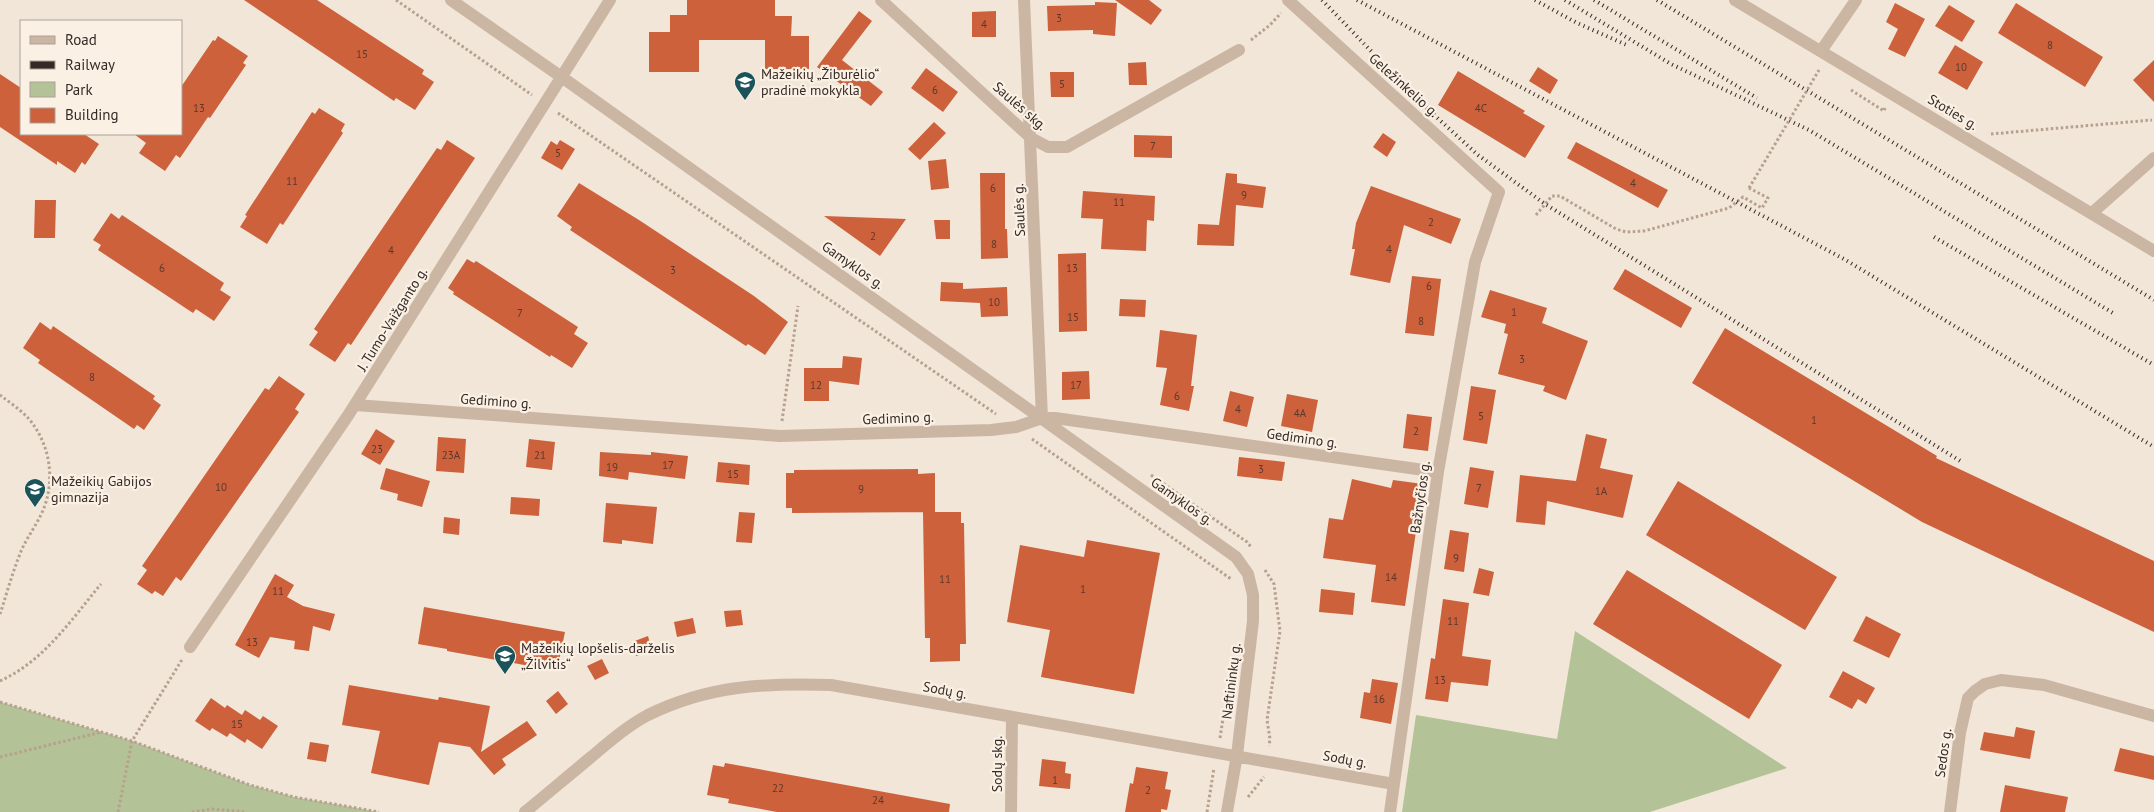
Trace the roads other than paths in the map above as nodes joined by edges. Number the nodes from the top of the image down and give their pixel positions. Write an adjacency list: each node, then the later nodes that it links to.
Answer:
1 (451, 0): 10 (street, Gamyklos g.)
2 (610, 0): 10 (street, J. Tumo-Vaižganto g.)
3 (881, 0): 11 (street, Saulės skg.)
4 (1024, 0): 11 (street, Saulės g.)
5 (1288, 0): 13 (street, Geležinkelio g.)
6 (1736, 0): 9 (street, Stoties g.)
7 (1856, 0): 9 (street)
8 (1239, 50): 11 (street, Saulės skg.)
9 (1821, 51): 14 (street, Stoties g.)
10 (563, 78): 16 (street, J. Tumo-Vaižganto g.); 17 (street, Gamyklos g.)
11 (1031, 138): 17 (street, Saulės g.)
12 (2154, 158): 14 (street)
13 (1500, 192): 18 (street, Bažnyčios g.)
14 (2092, 213): 15 (street, Stoties g.)
15 (2154, 251)
16 (355, 405): 17 (street, Gedimino g.); 20 (street, J. Tumo-Vaižganto g.)
17 (1042, 418): 18 (street, Gedimino g.); 19 (street, Gamyklos g.)
18 (1438, 472): 24 (street, Bažnyčios g.)
19 (1236, 557): 23 (street, Naftininkų g.)
20 (190, 647)
21 (2154, 716): 29 (street, Sedos g.)
22 (1012, 717): 23 (street, Sodų g.); 25 (street, Sodų g.); 26 (street, Sodų skg.)
23 (1237, 755): 24 (street, Sodų g.); 27 (street, Naftininkų g.)
24 (1394, 784): 28 (street, Bažnyčios g.)
25 (525, 812)
26 (1011, 812)
27 (1227, 812)
28 (1390, 812)
29 (1950, 812)

